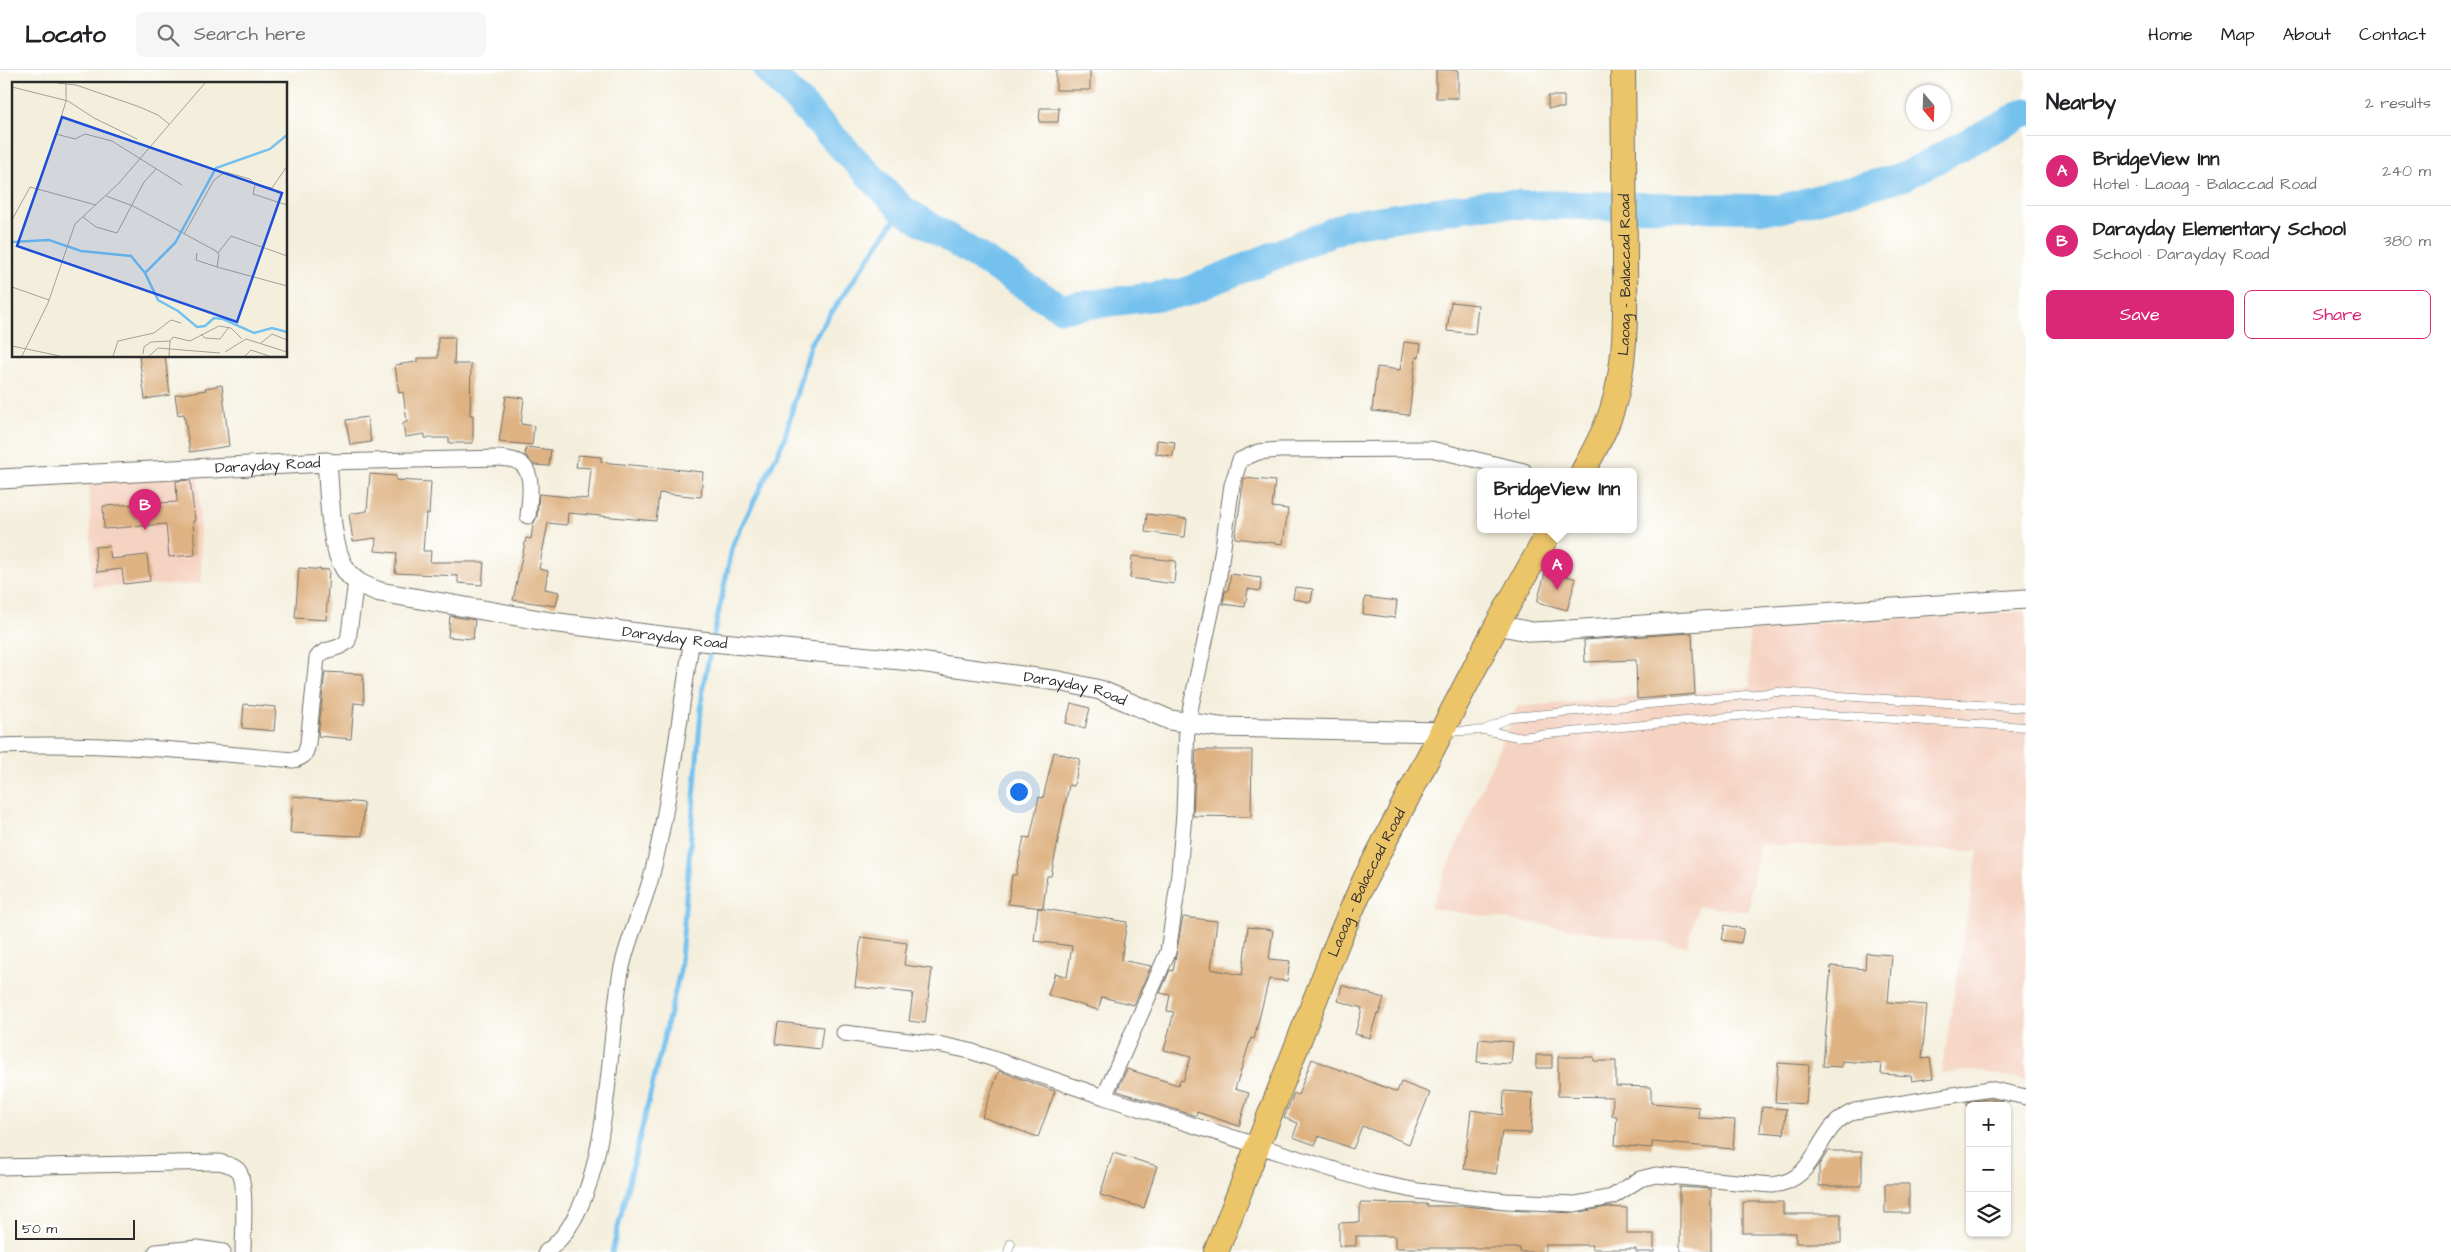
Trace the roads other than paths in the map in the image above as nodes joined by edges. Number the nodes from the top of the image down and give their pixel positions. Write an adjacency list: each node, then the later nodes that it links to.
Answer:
1 (1623, 70): 4 (main road, Laoag - Balaccad Road)
2 (327, 462): 5 (street, Darayday Road); 6 (street); 8 (street, Darayday Road)
3 (1512, 468): 13 (street)
4 (1585, 468)
5 (0, 479)
6 (528, 516)
7 (1549, 533): 10 (main road, Laoag - Balaccad Road)
8 (356, 581): 11 (street, Darayday Road); 17 (street)
9 (2026, 599): 10 (street)
10 (1497, 624): 16 (main road, Laoag - Balaccad Road)
11 (697, 640): 13 (street, Darayday Road); 27 (street)
12 (2026, 708): 15 (lane)
13 (1187, 724): 16 (street, Darayday Road); 19 (street)
14 (2026, 727): 15 (lane)
15 (1484, 730): 16 (lane)
16 (1441, 732): 21 (main road, Laoag - Balaccad Road)
17 (0, 746)
18 (844, 1033): 19 (street)
19 (1104, 1097): 21 (street)
20 (2026, 1097): 21 (street)
21 (1260, 1145): 29 (main road, Laoag - Balaccad Road)
22 (0, 1167): 26 (street)
23 (1011, 1243): 28 (lane)
24 (156, 1252): 25 (street)
25 (223, 1252)
26 (243, 1252)
27 (546, 1252)
28 (1008, 1252)
29 (1216, 1252)

